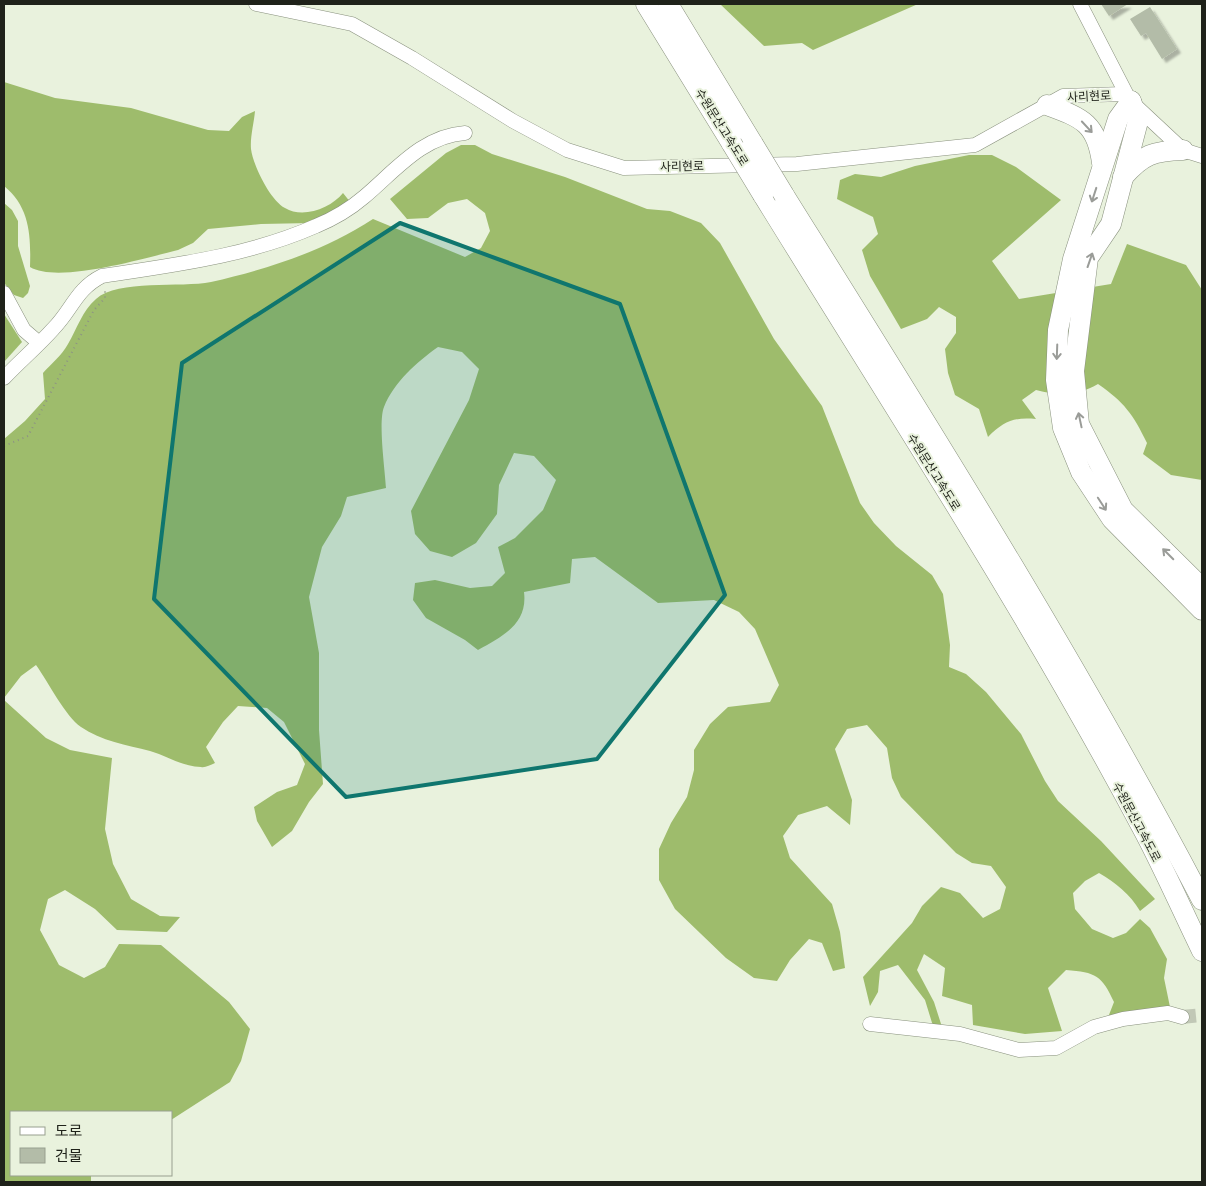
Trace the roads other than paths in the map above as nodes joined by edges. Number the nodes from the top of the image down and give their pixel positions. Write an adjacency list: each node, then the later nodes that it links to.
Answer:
1 (256, 4): 5 (street, 사리현로)
2 (646, 4): 19 (highway, 수원문산고속도로, bridge)
3 (668, 4): 18 (highway, 수원문산고속도로, bridge)
4 (1080, 4): 6 (street, 사리현로)
5 (319, 10): 7 (street, 사리현로)
6 (1131, 101): 7 (street, 사리현로); 9 (street, 사리현로); 11 (highway); 12 (highway)
7 (1047, 105): 11 (highway, one-way to 11)
8 (465, 133): 14 (street)
9 (1183, 150): 10 (street, 사리현로); 12 (highway)
10 (1202, 156)
11 (1103, 169): 17 (highway, one-way to 17)
12 (1123, 177): 16 (highway, one-way to 12)
13 (4, 293): 14 (street)
14 (38, 342): 15 (street)
15 (4, 378)
16 (1202, 588)
17 (1202, 610)
18 (1202, 900)
19 (1202, 951)
20 (1182, 1017): 21 (street)
21 (870, 1024)

